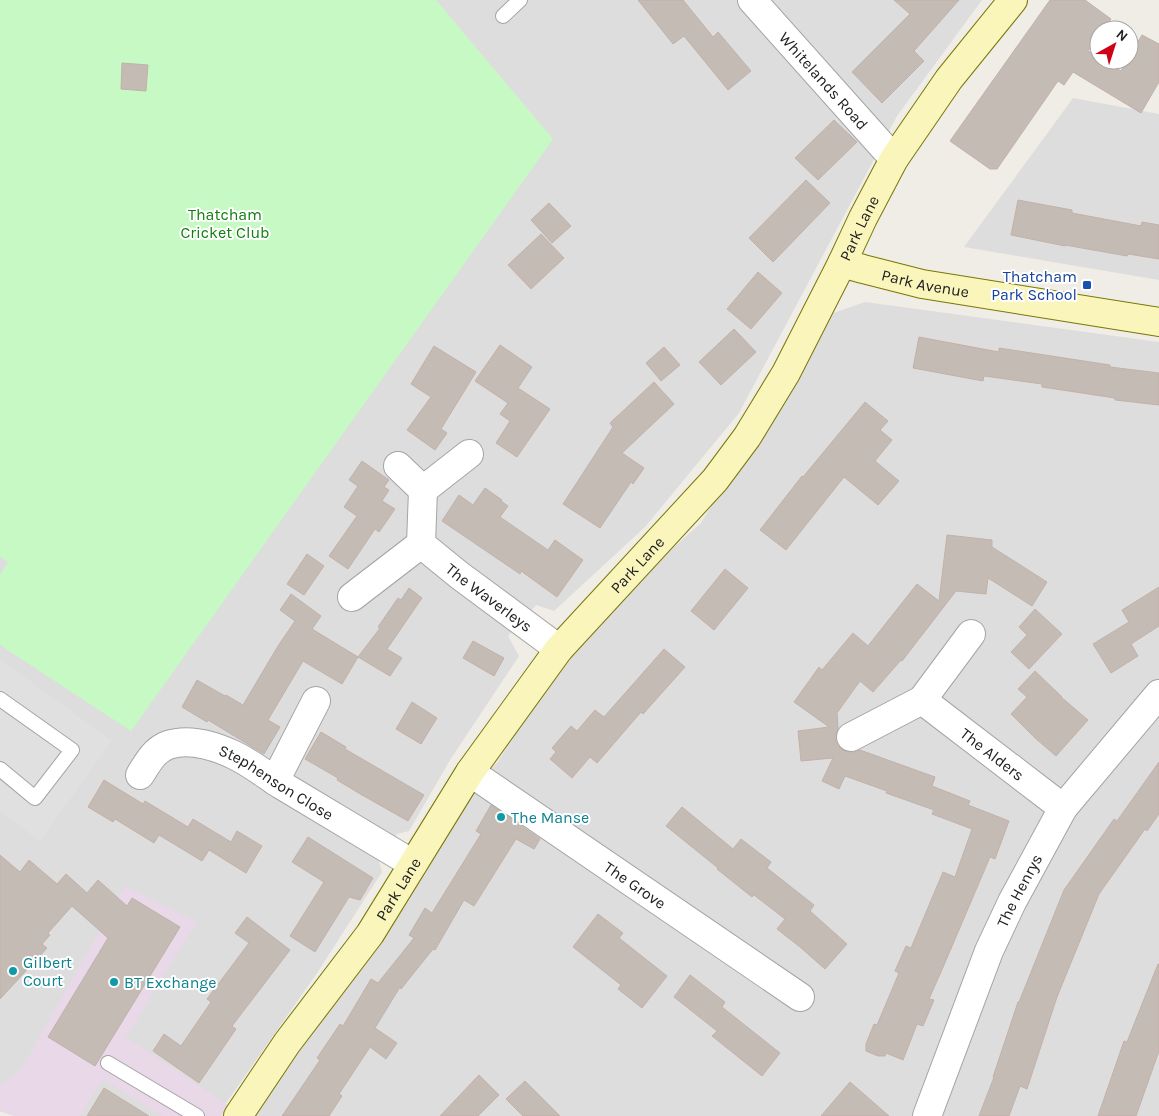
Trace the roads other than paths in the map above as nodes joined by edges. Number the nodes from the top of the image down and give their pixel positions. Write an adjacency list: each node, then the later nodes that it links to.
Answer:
1 (520, 0): 4 (lane)
2 (752, 0): 5 (street, Whitelands Road)
3 (1013, 0): 5 (street, Park Lane)
4 (503, 16)
5 (894, 159): 6 (street, Park Lane)
6 (842, 263): 7 (street, Park Avenue); 14 (street, Park Lane)
7 (1159, 322)
8 (469, 454): 10 (street)
9 (398, 466): 10 (street)
10 (423, 490): 11 (street)
11 (421, 544): 12 (street); 14 (street, The Waverleys)
12 (352, 597)
13 (971, 634): 17 (street)
14 (558, 649): 21 (street, Park Lane)
15 (1159, 694): 24 (street, The Henrys)
16 (0, 699): 20 (lane)
17 (922, 700): 19 (street); 24 (street, The Alders)
18 (316, 701): 23 (street)
19 (851, 737)
20 (0, 769)
21 (470, 772): 25 (street, Park Lane); 26 (street, The Grove)
22 (140, 775): 23 (street, Stephenson Close)
23 (275, 781): 25 (street, Stephenson Close)
24 (1062, 808): 30 (street, The Henrys)
25 (413, 864): 29 (street, Park Lane)
26 (800, 997)
27 (108, 1063): 28 (lane)
28 (197, 1116)
29 (238, 1116)
30 (926, 1116)

